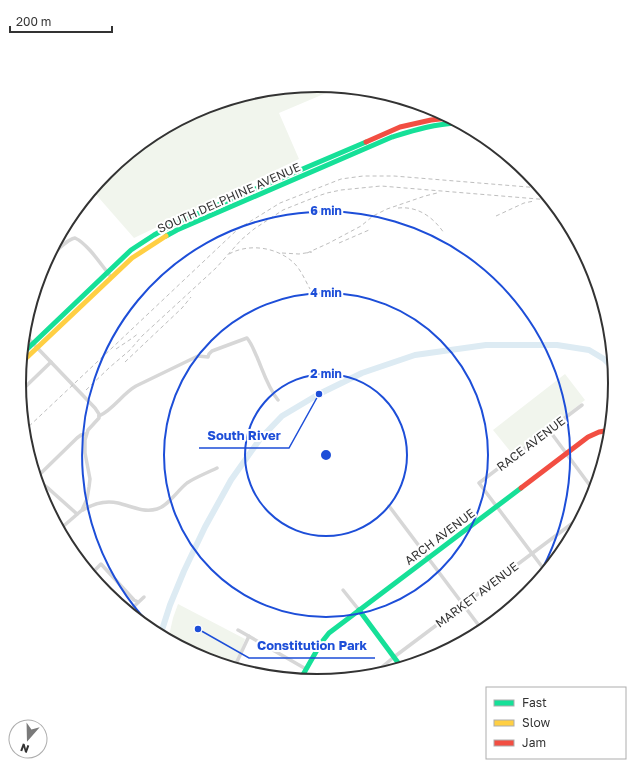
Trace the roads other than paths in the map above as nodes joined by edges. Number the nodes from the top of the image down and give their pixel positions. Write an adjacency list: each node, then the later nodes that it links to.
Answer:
1 (437, 119): 4 (main road, SOUTH DELPHINE AVENUE)
2 (447, 124): 5 (main road, SOUTH DELPHINE AVENUE)
3 (59, 250): 4 (street)
4 (107, 273): 5 (street); 7 (main road, SOUTH DELPHINE AVENUE)
5 (111, 277): 9 (main road, SOUTH DELPHINE AVENUE)
6 (29, 339): 7 (street)
7 (33, 343): 8 (main road, SOUTH DELPHINE AVENUE); 9 (street)
8 (28, 348)
9 (38, 348): 10 (main road, SOUTH DELPHINE AVENUE); 11 (street)
10 (27, 357)
11 (51, 362): 12 (street); 15 (street)
12 (26, 386)
13 (278, 400): 15 (street)
14 (582, 405): 16 (street, RACE AVENUE)
15 (99, 416): 18 (street)
16 (549, 430): 19 (street); 25 (street, RACE AVENUE)
17 (604, 430): 19 (main road, ARCH AVENUE)
18 (86, 434): 21 (street); 26 (street)
19 (566, 454): 23 (street); 25 (main road, ARCH AVENUE)
20 (217, 468): 26 (street)
21 (40, 474)
22 (44, 484): 27 (street)
23 (590, 485)
24 (389, 506): 31 (street)
25 (497, 506): 30 (street); 31 (main road, ARCH AVENUE)
26 (82, 510): 27 (street)
27 (76, 514): 29 (street)
28 (572, 523): 30 (street, MARKET AVENUE)
29 (63, 526)
30 (532, 553): 32 (street); 37 (street, MARKET AVENUE)
31 (428, 558): 37 (street); 39 (main road, ARCH AVENUE)
32 (543, 567)
33 (94, 571): 36 (street)
34 (343, 590): 39 (street)
35 (144, 597): 36 (street)
36 (138, 602): 38 (street)
37 (463, 606): 40 (street); 43 (street, MARKET AVENUE)
38 (132, 608)
39 (359, 610): 43 (main road); 47 (main road, ARCH AVENUE)
40 (478, 625)
41 (238, 630): 42 (street)
42 (249, 636): 44 (street); 47 (street)
43 (394, 657): 45 (main road); 46 (street, MARKET AVENUE)
44 (236, 663)
45 (398, 663)
46 (382, 667)
47 (306, 669): 48 (main road, ARCH AVENUE)
48 (303, 674)

